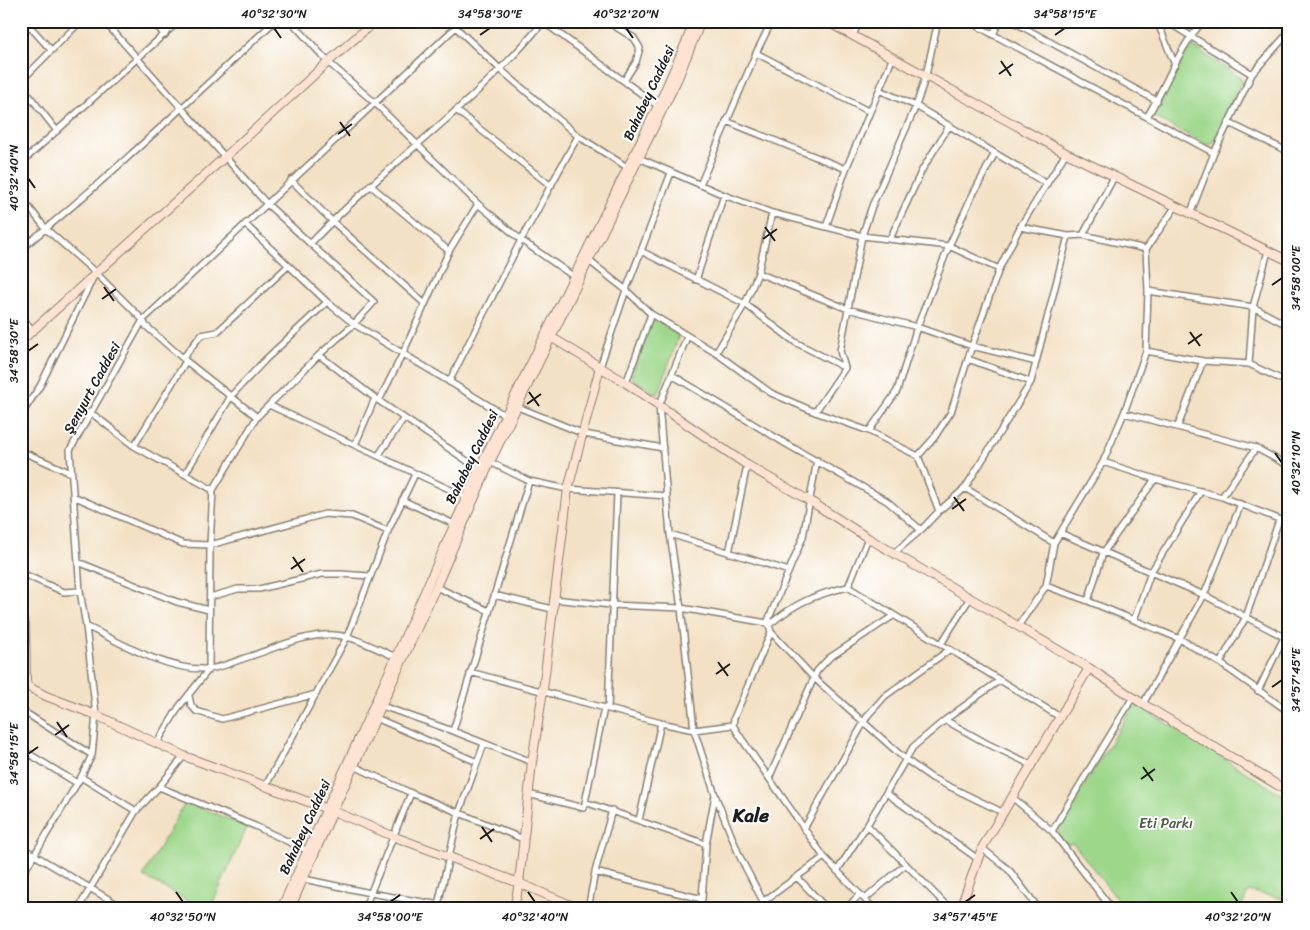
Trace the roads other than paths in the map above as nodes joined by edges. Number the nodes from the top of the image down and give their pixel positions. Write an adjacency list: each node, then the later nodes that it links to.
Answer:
1 (25, 21): 32 (street)
2 (81, 21): 32 (street)
3 (104, 21): 35 (street)
4 (152, 21): 28 (street)
5 (180, 21): 28 (street)
6 (275, 21): 49 (street)
7 (291, 21): 36 (street)
8 (375, 21): 36 (street)
9 (449, 21): 25 (street)
10 (606, 21): 26 (street)
11 (622, 21): 26 (street)
12 (694, 21): 47 (street, Bahabey Caddesi)
13 (701, 21): 64 (street, Bahabey Caddesi)
14 (772, 21): 33 (street)
15 (826, 21): 29 (street)
16 (860, 21): 29 (street)
17 (938, 21): 40 (street)
18 (968, 21): 30 (street)
19 (999, 21): 30 (street)
20 (1012, 21): 45 (street)
21 (1157, 21): 37 (street)
22 (1166, 21): 31 (street)
23 (1203, 21): 31 (street)
24 (543, 22): 38 (street); 42 (street)
25 (456, 27): 38 (street); 46 (street, Şenyurt Caddesi)
26 (620, 28): 42 (street)
27 (1289, 32): 39 (street)
28 (165, 34): 35 (street)
29 (853, 35): 34 (street)
30 (992, 35): 52 (street)
31 (1190, 36): 37 (street); 39 (street)
32 (51, 50): 41 (street)
33 (756, 53): 51 (street); 53 (street)
34 (893, 57): 40 (street); 44 (street)
35 (138, 59): 49 (street); 56 (street)
36 (328, 62): 46 (street); 63 (street)
37 (1175, 65): 45 (street)
38 (500, 69): 50 (street); 57 (street)
39 (1252, 74): 54 (street)
40 (926, 75): 48 (street); 59 (street)
41 (21, 81)
42 (624, 81): 47 (street)
43 (21, 85): 56 (street)
44 (879, 90): 48 (street); 51 (street)
45 (1157, 101): 52 (street)
46 (375, 103): 58 (street); 70 (street, Şenyurt Caddesi)
47 (658, 106): 66 (street, Bahabey Caddesi)
48 (916, 106): 55 (street); 88 (street)
49 (182, 108): 63 (street); 86 (street)
50 (456, 110): 58 (street); 74 (street)
51 (870, 112): 67 (street)
52 (1147, 117): 62 (street)
53 (726, 121): 67 (street); 73 (street)
54 (1229, 123): 60 (street); 62 (street)
55 (950, 126): 61 (street); 90 (street)
56 (56, 131): 65 (street)
57 (578, 136): 66 (street); 74 (street)
58 (416, 145): 72 (street); 78 (street)
59 (1066, 152): 69 (street); 71 (street)
60 (1289, 152)
61 (995, 153): 71 (street); 93 (street)
62 (1214, 153): 81 (street)
63 (226, 156): 77 (street); 103 (street)
64 (639, 158): 68 (street); 100 (street, Bahabey Caddesi)
65 (21, 163)
66 (627, 167): 105 (street, Bahabey Caddesi)
67 (846, 169): 84 (street)
68 (671, 173): 73 (street); 97 (street)
69 (1114, 177): 79 (street); 87 (street)
70 (291, 180): 77 (street, Şenyurt Caddesi); 82 (street)
71 (1047, 184): 85 (street)
72 (370, 185): 82 (street); 96 (street)
73 (700, 185): 75 (street)
74 (550, 186): 91 (street)
75 (724, 195): 80 (street); 106 (street)
76 (21, 197): 86 (street)
77 (267, 204): 83 (street, Şenyurt Caddesi); 92 (street)
78 (478, 204): 91 (street); 96 (street)
79 (1176, 206): 81 (street); 95 (street)
80 (772, 212): 84 (street); 104 (street)
81 (1190, 212): 98 (street)
82 (332, 221): 92 (street); 110 (street)
83 (245, 224): 101 (street); 116 (street, Şenyurt Caddesi)
84 (826, 227): 88 (street)
85 (1020, 227): 89 (street); 102 (street)
86 (46, 229): 94 (street); 103 (street)
87 (1083, 235): 89 (street); 95 (street)
88 (862, 236): 90 (street); 113 (street)
89 (1068, 236): 132 (street)
90 (890, 239): 93 (street)
91 (522, 240): 105 (street); 137 (street)
92 (310, 244): 117 (street)
93 (949, 246): 102 (street); 119 (street)
94 (21, 249)
95 (1146, 250): 108 (street)
96 (449, 251): 110 (street)
97 (641, 251): 106 (street); 107 (street)
98 (1268, 251): 99 (street); 112 (street)
99 (1288, 258)
100 (588, 260): 107 (street); 121 (street, Bahabey Caddesi)
101 (288, 266): 109 (street); 130 (street)
102 (999, 269): 124 (street)
103 (96, 273): 116 (street); 120 (street); 149 (street)
104 (758, 273): 111 (street); 113 (street)
105 (573, 276): 150 (street, Bahabey Caddesi)
106 (696, 280): 111 (street)
107 (626, 290): 114 (street); 134 (street)
108 (1148, 291): 112 (street); 125 (street)
109 (327, 302): 117 (street); 141 (street)
110 (425, 304): 126 (street)
111 (745, 304): 127 (street); 135 (street)
112 (1253, 307): 118 (street); 133 (street)
113 (848, 309): 119 (street); 135 (street)
114 (651, 314): 122 (street); 139 (street)
115 (21, 316): 120 (street)
116 (143, 320): 130 (street); 146 (street, Şenyurt Caddesi)
117 (354, 324): 126 (street); 128 (street)
118 (1289, 326)
119 (917, 327): 124 (street); 154 (street)
120 (33, 331): 123 (street)
121 (551, 337): 134 (street); 145 (street, Bahabey Caddesi)
122 (687, 337): 127 (street); 136 (street)
123 (21, 341)
124 (972, 346): 129 (street); 132 (street)
125 (1146, 351): 131 (street); 148 (street)
126 (403, 353): 137 (street); 142 (street)
127 (716, 353): 147 (street)
128 (319, 355): 142 (street); 143 (street)
129 (968, 359): 138 (street); 162 (street)
130 (184, 360): 141 (street); 157 (street)
131 (1203, 361): 133 (street); 153 (street)
132 (1036, 362): 138 (street)
133 (1248, 364): 140 (street)
134 (600, 367): 139 (street); 155 (street)
135 (845, 368): 147 (street)
136 (672, 375): 144 (street); 163 (street)
137 (449, 382): 150 (street)
138 (1031, 382): 174 (street)
139 (626, 383): 144 (street)
140 (1289, 384)
141 (231, 396): 151 (street); 170 (street)
142 (377, 399): 152 (street); 156 (street)
143 (269, 405): 151 (street); 156 (street)
144 (659, 406): 158 (street); 166 (street)
145 (518, 407): 155 (street); 164 (street, Bahabey Caddesi)
146 (90, 412): 157 (street); 169 (street, Şenyurt Caddesi)
147 (816, 412): 154 (street)
148 (1124, 413): 153 (street); 165 (street)
149 (21, 415)
150 (506, 416): 168 (street, Bahabey Caddesi)
151 (257, 417): 176 (street)
152 (404, 418): 161 (street); 168 (street)
153 (1178, 426): 159 (street)
154 (869, 431): 162 (street)
155 (584, 434): 158 (street); 175 (street)
156 (355, 445): 161 (street)
157 (134, 446): 170 (street)
158 (663, 448): 180 (street)
159 (1256, 448): 167 (street); 182 (street)
160 (21, 451): 169 (street)
161 (378, 456): 171 (street)
162 (918, 456): 186 (street)
163 (817, 460): 184 (street); 191 (street)
164 (490, 462): 173 (street); 207 (street, Bahabey Caddesi)
165 (1103, 462): 172 (street); 192 (street)
166 (747, 465): 184 (street); 197 (street)
167 (1289, 466)
168 (479, 469): 181 (street, Bahabey Caddesi)
169 (71, 472): 179 (street, Şenyurt Caddesi)
170 (185, 474): 176 (street)
171 (415, 474): 181 (street); 183 (street)
172 (1155, 479): 177 (street); 199 (street)
173 (529, 481): 175 (street); 209 (street)
174 (965, 488): 186 (street); 195 (street)
175 (568, 489): 178 (street); 213 (street)
176 (213, 490): 196 (street)
177 (1200, 491): 182 (street); 203 (street)
178 (617, 493): 180 (street); 215 (street)
179 (73, 496): 196 (street); 200 (street, Şenyurt Caddesi)
180 (667, 496): 193 (street)
181 (466, 497): 189 (street, Bahabey Caddesi)
182 (1222, 497): 185 (street)
183 (402, 500): 189 (street); 190 (street)
184 (810, 501): 194 (street); 201 (street)
185 (1241, 504): 187 (street); 210 (street)
186 (939, 511): 191 (street)
187 (1279, 520): 188 (street); 222 (street)
188 (1289, 523)
189 (454, 524): 234 (street, Bahabey Caddesi)
190 (388, 530): 196 (street); 204 (street)
191 (922, 530): 198 (street)
192 (1060, 533): 195 (street); 199 (street)
193 (670, 534): 197 (street); 216 (street)
194 (868, 538): 198 (street); 206 (street)
195 (1054, 543): 205 (street)
196 (210, 544): 211 (street)
197 (729, 552): 201 (street)
198 (894, 553): 212 (street)
199 (1103, 553): 203 (street); 214 (street)
200 (78, 562): 208 (street, Şenyurt Caddesi); 218 (street)
201 (789, 571): 224 (street)
202 (21, 572): 208 (street)
203 (1151, 572): 210 (street); 223 (street)
204 (370, 576): 211 (street); 229 (street)
205 (1046, 586): 214 (street); 226 (street)
206 (848, 587): 221 (street); 224 (street)
207 (436, 588): 219 (street); 247 (street, Bahabey Caddesi)
208 (80, 592): 225 (street, Şenyurt Caddesi)
209 (494, 594): 217 (street); 219 (street)
210 (1204, 595): 222 (street); 231 (street)
211 (210, 597): 218 (street)
212 (970, 598): 226 (street); 232 (street)
213 (553, 600): 215 (street); 217 (street)
214 (1088, 601): 223 (street)
215 (611, 605): 216 (street); 248 (street)
216 (681, 608): 224 (street); 258 (street)
217 (552, 609): 241 (street)
218 (209, 610): 237 (street)
219 (488, 611): 238 (street)
220 (21, 616): 251 (street)
221 (893, 616): 232 (street); 239 (street)
222 (1246, 618): 230 (street); 235 (street)
223 (1134, 620): 231 (street)
224 (768, 624): 228 (street)
225 (86, 626): 237 (street); 251 (street, Şenyurt Caddesi)
226 (1018, 626): 236 (street)
227 (1289, 627): 230 (street)
228 (771, 632): 239 (street); 257 (street)
229 (347, 637): 234 (street); 237 (street); 243 (street)
230 (1284, 638): 242 (street)
231 (1180, 639): 235 (street); 246 (street)
232 (941, 644): 233 (street)
233 (949, 650): 240 (street); 255 (street)
234 (396, 657): 283 (street, Bahabey Caddesi)
235 (1220, 663): 242 (street)
236 (1089, 668): 245 (street); 252 (street)
237 (208, 670): 244 (street)
238 (470, 672): 241 (street); 259 (street)
239 (813, 678): 255 (street); 271 (street)
240 (1000, 680): 252 (street); 254 (street)
241 (543, 690): 248 (street); 267 (street)
242 (1258, 692): 250 (street)
243 (316, 694): 244 (street); 273 (street)
244 (189, 696): 260 (street)
245 (1133, 697): 246 (street); 290 (street)
246 (1143, 704): 275 (street)
247 (382, 706): 253 (street, Bahabey Caddesi); 259 (street)
248 (606, 708): 256 (street); 281 (street)
249 (21, 710): 263 (street)
250 (1289, 712)
251 (96, 715): 260 (street); 263 (street, Şenyurt Caddesi)
252 (1060, 717): 268 (street)
253 (376, 718): 266 (street); 269 (street, Bahabey Caddesi)
254 (945, 720): 265 (street); 268 (street)
255 (863, 722): 265 (street); 289 (street)
256 (661, 724): 258 (street); 287 (street)
257 (733, 725): 258 (street); 271 (street)
258 (694, 730): 279 (street)
259 (453, 731): 261 (street)
260 (157, 743): 264 (street)
261 (484, 744): 266 (street); 267 (street)
262 (21, 749): 272 (street)
263 (92, 755): 270 (street, Şenyurt Caddesi)
264 (184, 756): 273 (street); 274 (street)
265 (905, 759): 277 (street); 285 (street)
266 (477, 762): 286 (street)
267 (532, 762): 278 (street)
268 (1032, 765): 280 (street)
269 (354, 766): 276 (street); 283 (street, Bahabey Caddesi)
270 (81, 777): 272 (street, Şenyurt Caddesi); 282 (street)
271 (769, 778): 289 (street)
272 (77, 783): 297 (street, Şenyurt Caddesi)
273 (266, 785): 283 (street)
274 (159, 787): 282 (street); 296 (street)
275 (1289, 792)
276 (411, 793): 286 (street); 291 (street)
277 (886, 793): 288 (street); 300 (street)
278 (528, 794): 281 (street); 292 (street)
279 (715, 795): 293 (street); 313 (street)
280 (1012, 797): 285 (street); 290 (street)
281 (585, 802): 284 (street)
282 (136, 810): 308 (street)
283 (331, 810): 291 (street); 296 (street, Bahabey Caddesi); 306 (street, Bahabey Caddesi)
284 (612, 810): 287 (street); 303 (street)
285 (1004, 813): 295 (street)
286 (459, 814): 292 (street); 298 (street)
287 (639, 820): 293 (street)
288 (867, 825): 301 (street); 302 (street)
289 (805, 827): 299 (street)
290 (1052, 831): 332 (street)
291 (395, 837): 298 (street); 309 (street)
292 (523, 839): 307 (street)
293 (706, 844): 311 (street)
294 (21, 847): 297 (street)
295 (982, 848): 300 (street); 331 (street)
296 (308, 851): 318 (street, Bahabey Caddesi)
297 (35, 854): 304 (street, Şenyurt Caddesi); 308 (street)
298 (448, 856): 307 (street); 314 (street)
299 (824, 857): 302 (street); 305 (street)
300 (978, 859): 315 (street)
301 (906, 864): 312 (street); 330 (street)
302 (837, 871): 310 (street)
303 (595, 872): 311 (street); 324 (street)
304 (21, 877)
305 (797, 877): 313 (street); 327 (street)
306 (304, 879): 309 (street); 319 (street, Bahabey Caddesi)
307 (519, 883): 322 (street); 323 (street)
308 (90, 889): 316 (street); 317 (street)
309 (370, 893): 314 (street); 320 (street)
310 (860, 894): 312 (street); 328 (street)
311 (702, 899): 325 (street)
312 (865, 899): 329 (street)
313 (764, 901): 326 (street)
314 (433, 906): 321 (street)
315 (963, 907)
316 (78, 909)
317 (125, 909)
318 (282, 909)
319 (290, 909)
320 (364, 909)
321 (464, 909)
322 (514, 909)
323 (578, 909)
324 (588, 909)
325 (699, 909)
326 (767, 909)
327 (827, 909)
328 (846, 909)
329 (874, 909)
330 (950, 909)
331 (1039, 909)
332 (1112, 909)

